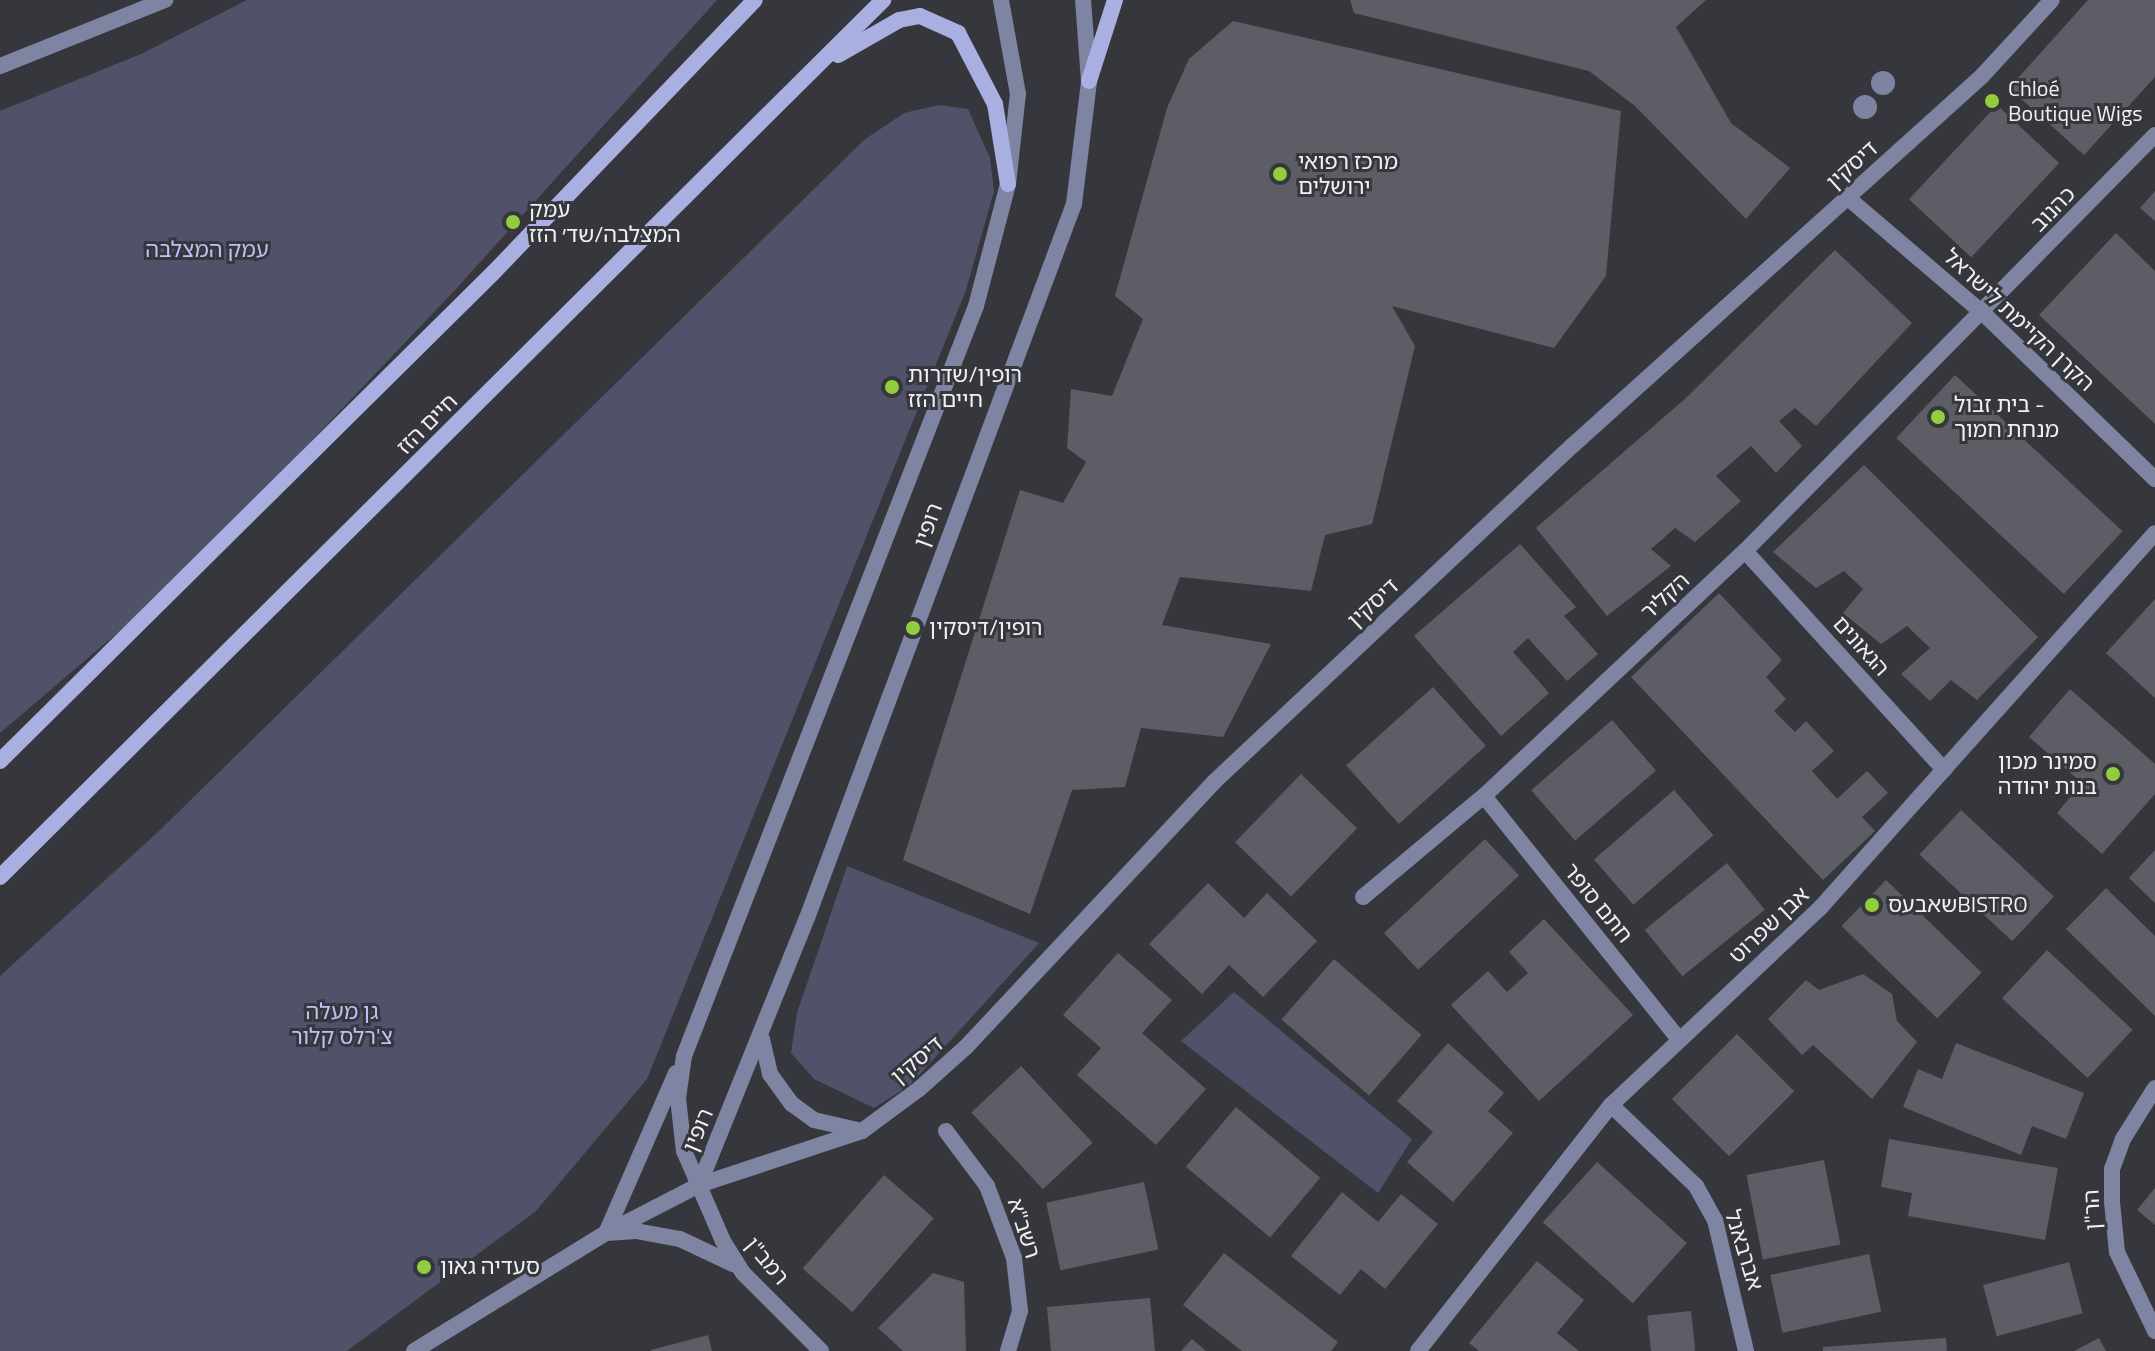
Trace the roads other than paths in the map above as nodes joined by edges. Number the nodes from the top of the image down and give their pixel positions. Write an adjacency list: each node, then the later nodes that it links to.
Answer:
1 (165, 0): 8 (street)
2 (755, 0): 18 (main road)
3 (883, 0): 9 (main road, חיים הזז)
4 (1001, 0): 12 (street, רופין)
5 (1083, 0): 10 (street, רופין)
6 (1115, 0): 10 (main road)
7 (2052, 0): 13 (street, דיסקין)
8 (0, 66)
9 (808, 78): 12 (main road); 21 (main road, חיים הזז)
10 (1089, 81): 23 (street, רופין)
11 (2155, 135): 14 (street, כהנוב)
12 (1008, 184): 25 (street, רופין)
13 (1848, 198): 14 (street, הקרן הקיימת לישראל); 28 (street, דיסקין)
14 (1984, 314): 15 (street, הקרן הקיימת לישראל); 17 (street, הקליר)
15 (2155, 479)
16 (2155, 533): 19 (street, אבן שפרוט)
17 (1745, 551): 19 (street, הגאונים); 20 (street, הקליר)
18 (0, 761)
19 (1944, 770): 24 (street, אבן שפרוט)
20 (1484, 796): 22 (street, הקליר); 24 (street, חתם סופר)
21 (0, 877)
22 (1363, 897)
23 (761, 1038): 28 (street); 30 (street, רופין)
24 (1678, 1038): 27 (street, אבן שפרוט)
25 (684, 1056): 30 (street, רופין); 31 (street)
26 (2155, 1088): 33 (street, הר"ן)
27 (1611, 1105): 37 (street, אבן שפרוט); 38 (street, אברבאנל)
28 (862, 1131): 30 (street, דיסקין)
29 (946, 1131): 36 (street, רשב"א)
30 (699, 1185): 31 (street, דיסקין); 32 (street, רמב"ן)
31 (606, 1233): 32 (street); 34 (street, דיסקין)
32 (743, 1273): 35 (street, רמב"ן)
33 (2155, 1331)
34 (414, 1351)
35 (821, 1351)
36 (1008, 1351)
37 (1418, 1351)
38 (1746, 1351)

